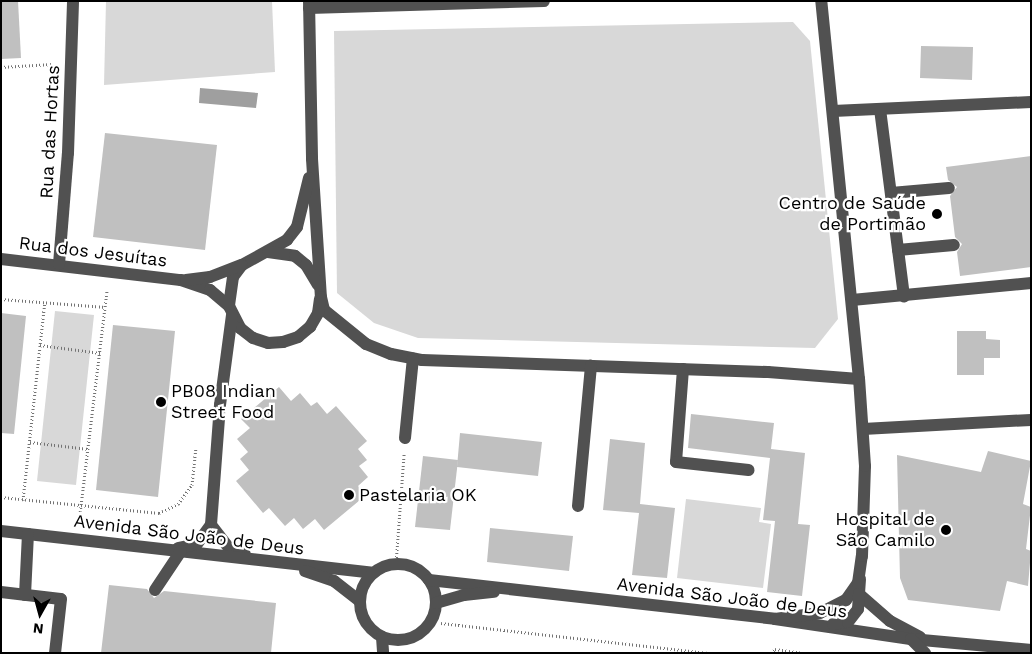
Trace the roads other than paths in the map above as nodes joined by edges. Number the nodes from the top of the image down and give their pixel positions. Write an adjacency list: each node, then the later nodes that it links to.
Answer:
1 (73, 1): 16 (street, Rua das Hortas)
2 (522, 1): 3 (street); 5 (street)
3 (544, 1)
4 (821, 1): 8 (street)
5 (309, 5): 9 (street)
6 (1031, 102): 7 (street)
7 (880, 109): 8 (street); 11 (street)
8 (833, 112): 22 (street)
9 (312, 159): 14 (street); 20 (street)
10 (949, 188): 11 (street)
11 (891, 193): 13 (street)
12 (954, 245): 13 (street)
13 (898, 250): 21 (street)
14 (267, 252): 17 (street); 20 (street)
15 (1, 259): 16 (street, Rua dos Jesuítas)
16 (59, 264): 18 (street, Rua dos Jesuítas)
17 (242, 265): 18 (street); 23 (street)
18 (181, 280): 23 (street)
19 (1031, 284): 21 (street)
20 (320, 293): 23 (street); 24 (street)
21 (904, 296): 22 (street)
22 (852, 300): 27 (street)
23 (230, 310): 33 (street)
24 (412, 358): 25 (street); 30 (street)
25 (591, 366): 26 (street); 32 (street)
26 (683, 369): 27 (street); 31 (street)
27 (860, 380): 29 (street)
28 (1031, 420): 29 (street)
29 (862, 429): 39 (street)
30 (406, 438)
31 (749, 470)
32 (578, 506)
33 (211, 525): 36 (street); 37 (street)
34 (1, 531): 35 (street, Avenida São João de Deus)
35 (28, 534): 36 (street, Avenida São João de Deus); 46 (street)
36 (175, 551): 37 (street, Avenida São João de Deus); 42 (street)
37 (261, 560): 38 (street, Avenida São João de Deus)
38 (284, 563): 40 (street, Avenida São João de Deus); 47 (street)
39 (860, 572): 45 (street); 49 (street)
40 (373, 573): 41 (street); 47 (street)
41 (429, 580): 43 (street, Avenida São João de Deus); 48 (street)
42 (155, 590)
43 (516, 590): 48 (street); 49 (street, Avenida São João de Deus)
44 (1, 592): 46 (street)
45 (859, 594): 50 (street); 54 (street)
46 (25, 595): 56 (street)
47 (360, 601): 51 (street)
48 (436, 603): 53 (street)
49 (775, 619): 50 (street, Avenida São João de Deus)
50 (823, 626): 52 (street, Avenida São João de Deus)
51 (382, 637): 53 (street); 57 (street)
52 (911, 639): 54 (street, Avenida São João de Deus); 59 (street)
53 (407, 640): 58 (street)
54 (927, 647): 55 (street, Avenida São João de Deus)
55 (1031, 650)
56 (55, 653)
57 (383, 653)
58 (406, 653)
59 (918, 653)

